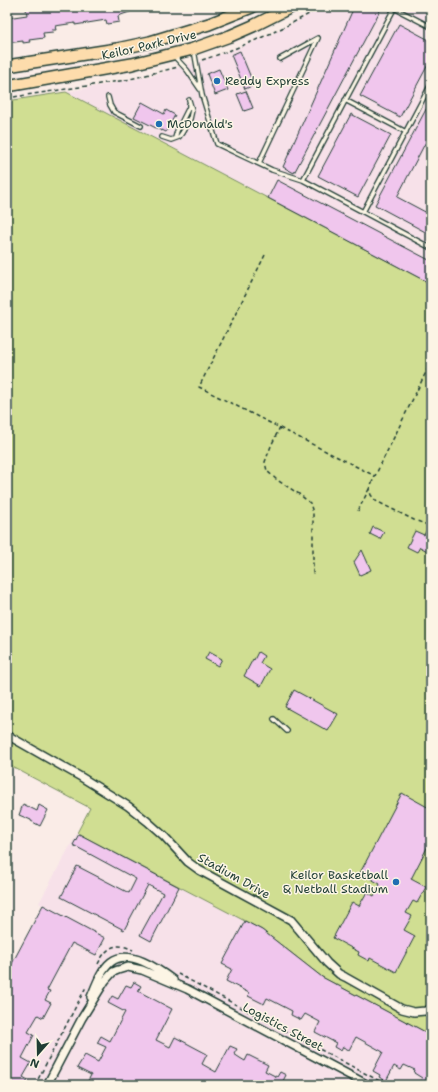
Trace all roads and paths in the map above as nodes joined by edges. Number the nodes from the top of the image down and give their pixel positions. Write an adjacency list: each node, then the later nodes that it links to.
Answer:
1 (252, 7): 7 (main road, Keilor Park Drive)
2 (291, 7): 8 (main road, Keilor Park Drive)
3 (395, 7): 6 (lane); 17 (lane)
4 (424, 7): 5 (path)
5 (431, 11)
6 (431, 27)
7 (188, 31): 8 (main road); 11 (main road, Keilor Park Drive)
8 (193, 49): 9 (main road, Keilor Park Drive); 14 (lane)
9 (173, 54): 13 (main road, Keilor Park Drive); 14 (lane)
10 (280, 59): 21 (lane)
11 (7, 66)
12 (431, 84): 19 (lane)
13 (7, 86)
14 (202, 91): 21 (lane)
15 (108, 97): 18 (lane)
16 (189, 100): 20 (lane)
17 (346, 100): 19 (lane); 22 (lane)
18 (141, 126)
19 (406, 132): 23 (lane)
20 (162, 137)
21 (260, 164): 22 (lane)
22 (302, 180): 23 (lane)
23 (363, 212): 24 (lane)
24 (431, 248)
25 (265, 255): 27 (path)
26 (431, 362): 28 (path)
27 (280, 427): 28 (path); 32 (path)
28 (375, 476): 29 (path)
29 (369, 489): 30 (path); 31 (path)
30 (358, 511)
31 (428, 524)
32 (314, 576)
33 (274, 719): 34 (lane)
34 (287, 731)
35 (7, 735): 41 (street, Stadium Drive)
36 (134, 951): 37 (path)
37 (98, 965)
38 (176, 973): 46 (path)
39 (87, 985): 43 (path)
40 (187, 989): 42 (street, Logistics Street); 42 (street, Logistics Street); 45 (street, Logistics Street)
41 (431, 1009)
42 (82, 1018): 44 (street, Logistics Street)
43 (34, 1085)
44 (47, 1085)
45 (368, 1085)
46 (387, 1085)

